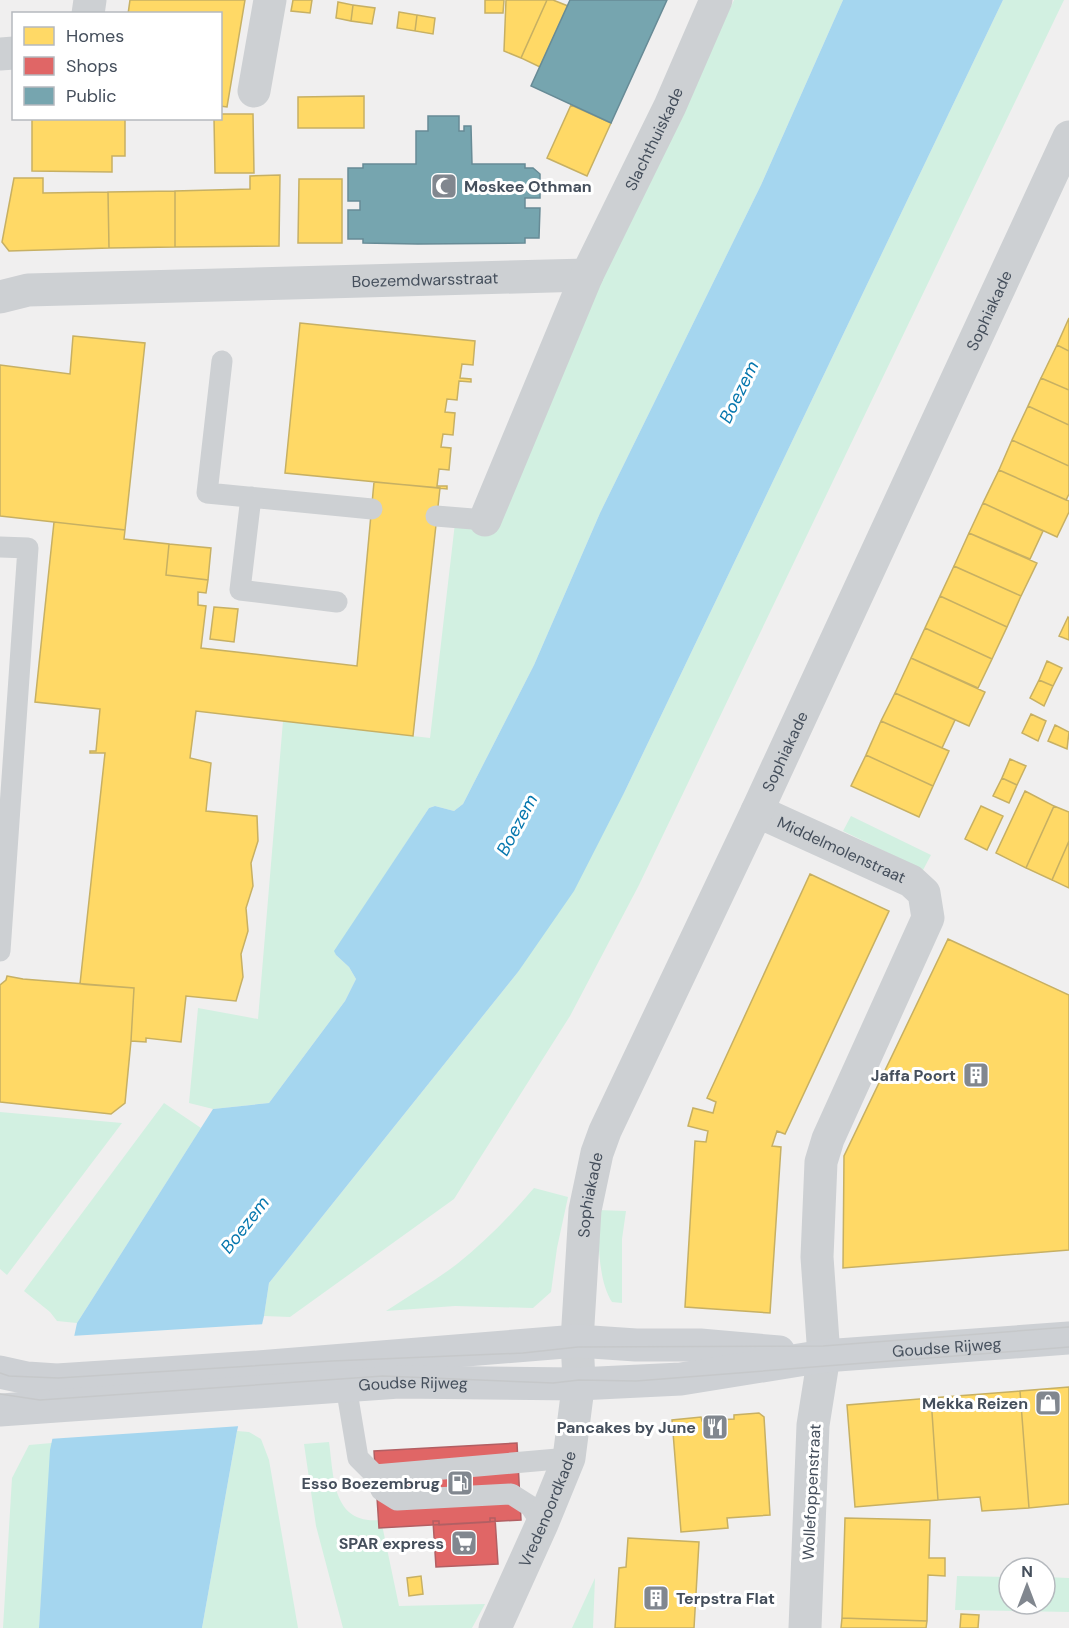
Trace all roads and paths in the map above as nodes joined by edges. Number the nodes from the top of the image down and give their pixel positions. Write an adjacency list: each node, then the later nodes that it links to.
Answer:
1 (270, 0): 3 (street)
2 (716, 0): 5 (street, Slachthuiskade)
3 (254, 91)
4 (1069, 137): 14 (street, Sophiakade)
5 (587, 275): 6 (street, Boezemdwarsstraat); 11 (street)
6 (0, 297)
7 (222, 361): 8 (lane)
8 (250, 497): 9 (lane); 13 (lane)
9 (372, 509)
10 (436, 516): 11 (lane)
11 (485, 520)
12 (0, 547): 16 (lane)
13 (337, 602)
14 (758, 811): 15 (street, Middelmolenstraat); 18 (street, Sophiakade)
15 (924, 893): 19 (street, Wollefoppenstraat)
16 (0, 951)
17 (1069, 1338): 19 (street, Goudse Rijweg)
18 (577, 1341): 19 (street, Goudse Rijweg); 21 (street, Goudse Rijweg); 22 (street, Sophiakade)
19 (824, 1356): 22 (street, Goudse Rijweg); 30 (street, Wollefoppenstraat)
20 (0, 1372): 24 (street, Goudse Rijweg)
21 (256, 1379): 23 (street, Goudse Rijweg); 24 (street, Goudse Rijweg)
22 (578, 1384): 23 (street, Goudse Rijweg); 26 (street, Vredenoordkade)
23 (346, 1386): 27 (lane)
24 (54, 1393): 25 (street, Goudse Rijweg)
25 (0, 1410)
26 (569, 1458): 27 (lane); 28 (street, Vredenoordkade)
27 (375, 1476): 28 (lane)
28 (542, 1524): 29 (street, Vredenoordkade)
29 (495, 1628)
30 (806, 1628)

